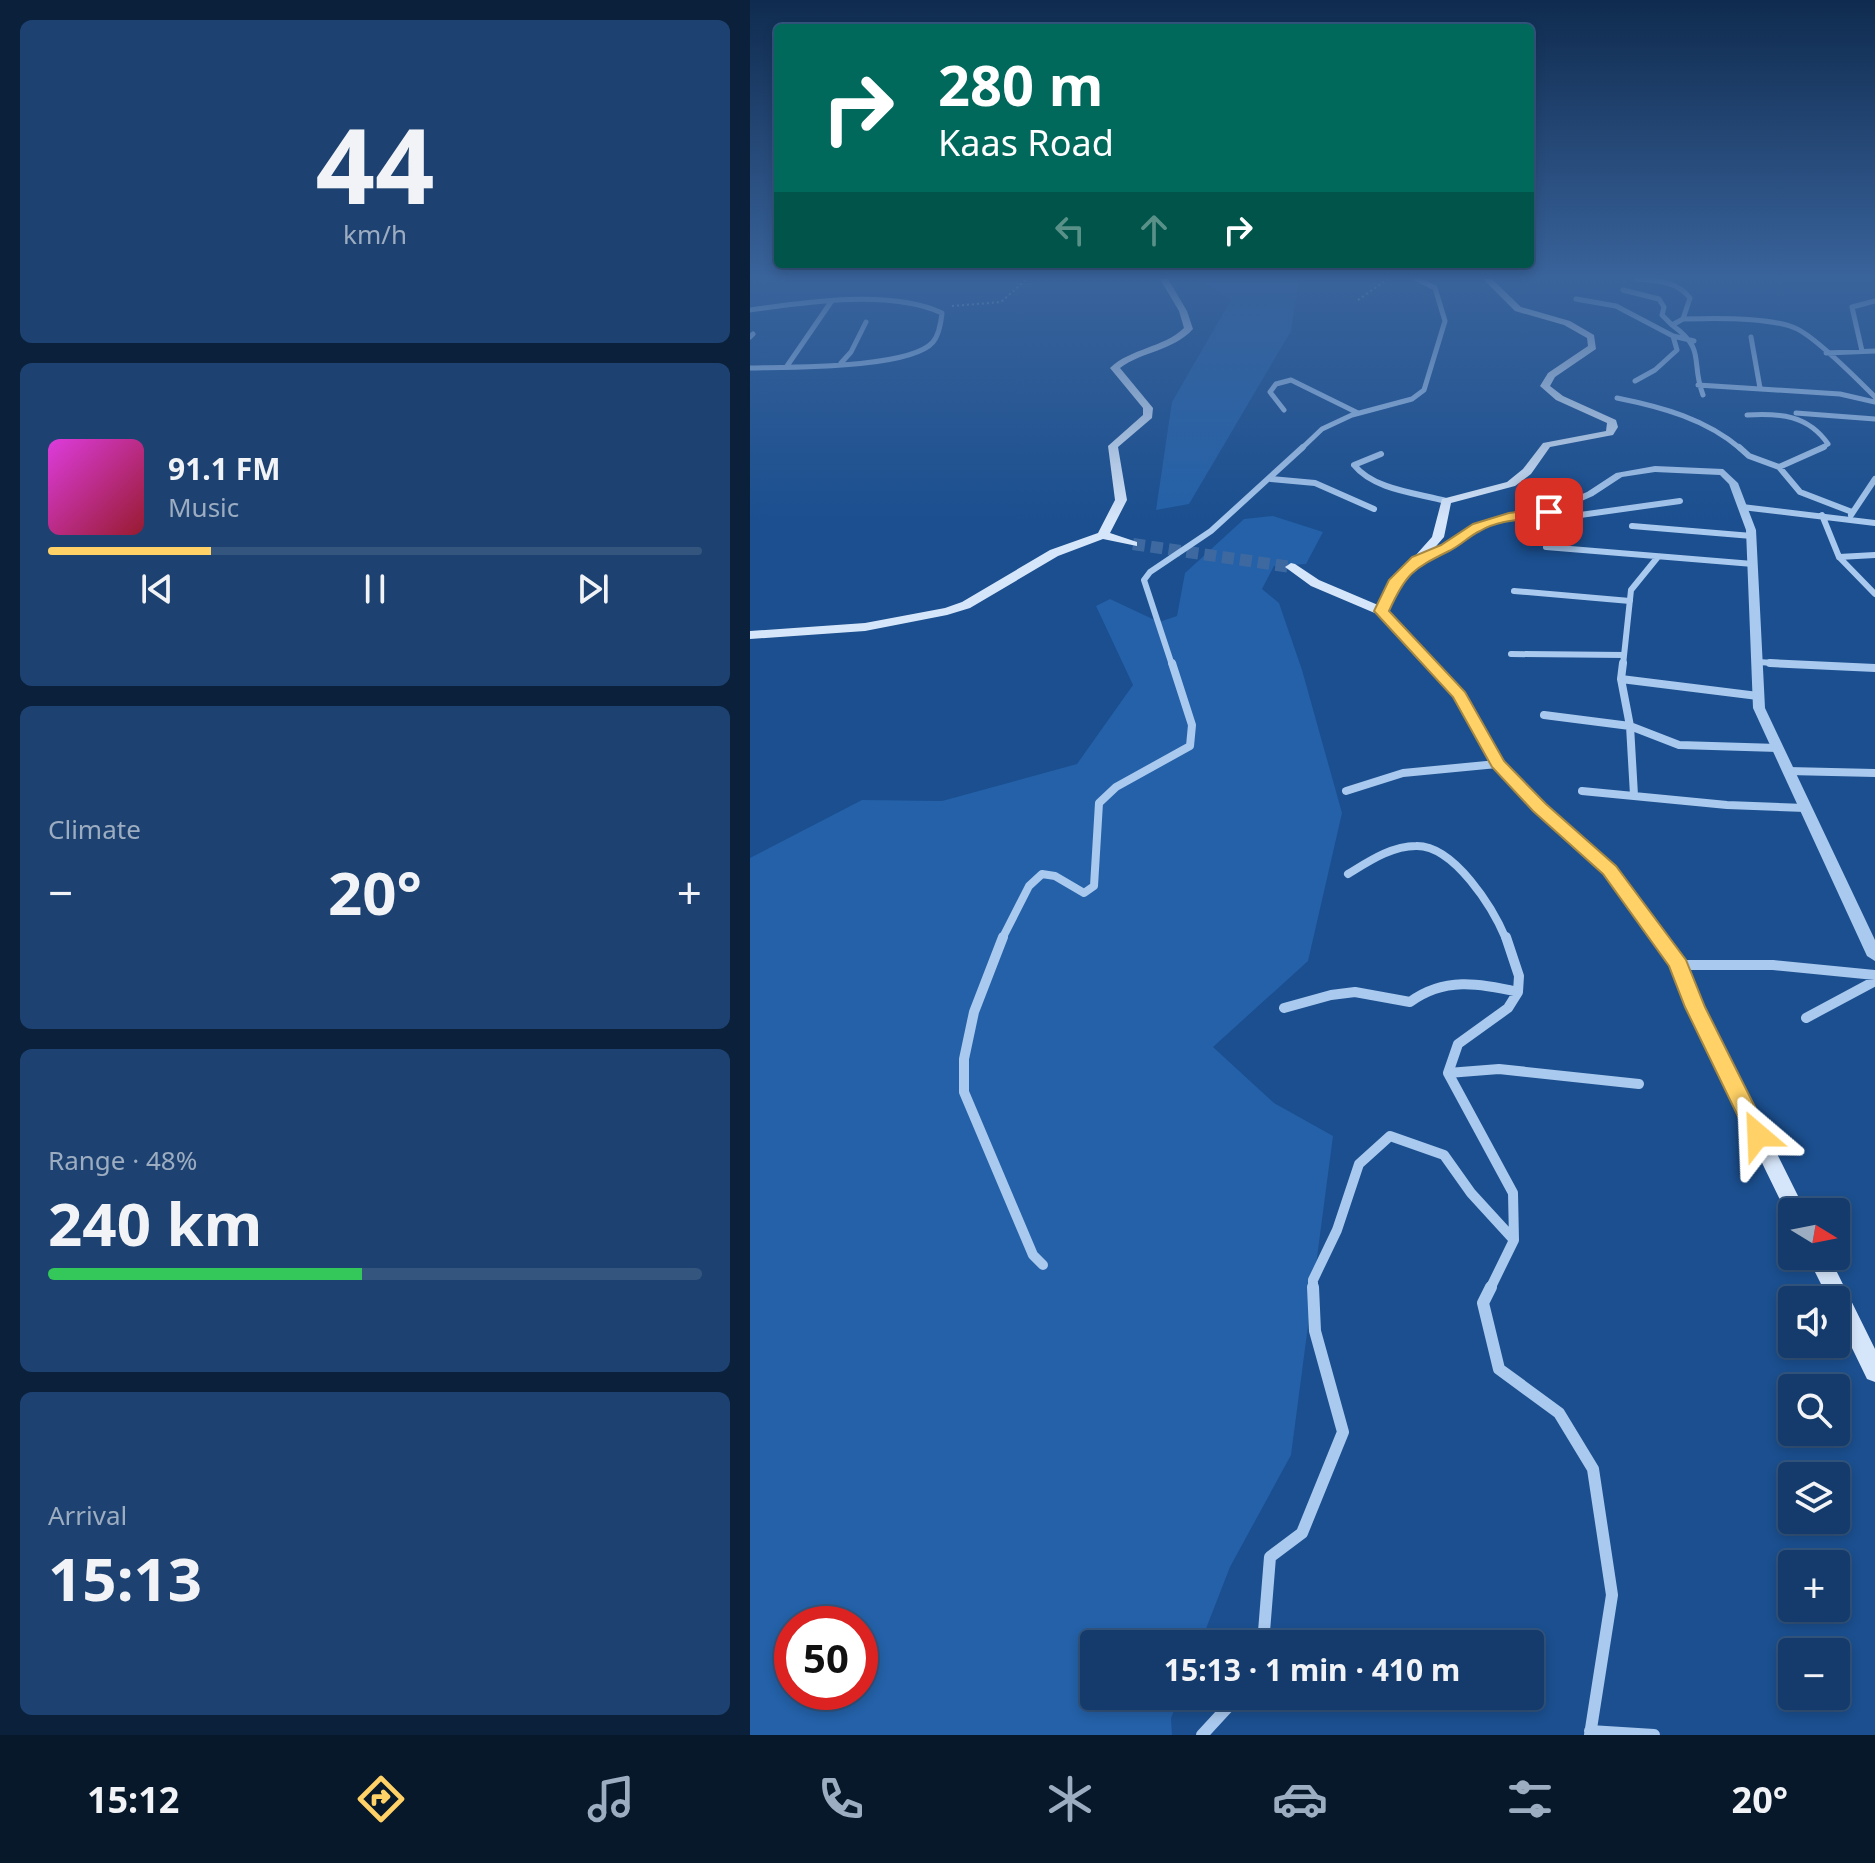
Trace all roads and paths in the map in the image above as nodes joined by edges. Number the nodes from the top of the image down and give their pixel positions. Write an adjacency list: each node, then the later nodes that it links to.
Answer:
1 (791, 360): 12 (street)
2 (844, 360): 11 (street)
3 (874, 360): 11 (street)
4 (1126, 360): 38 (main road)
5 (1433, 360): 21 (street)
6 (1574, 360): 29 (main road)
7 (1668, 360): 14 (street)
8 (1696, 360): 15 (street)
9 (1755, 360): 16 (street)
10 (1835, 360): 19 (street)
11 (841, 363): 12 (street)
12 (787, 366): 13 (street)
13 (750, 368)
14 (1635, 381)
15 (1698, 385): 16 (street); 17 (street)
16 (1760, 388): 19 (street)
17 (1703, 395)
18 (1617, 398): 26 (street)
19 (1875, 400)
20 (1284, 410): 21 (street)
21 (1359, 413): 27 (street)
22 (1787, 413): 23 (street); 24 (street); 26 (street)
23 (1747, 415)
24 (1875, 419)
25 (1381, 454): 29 (street)
26 (1779, 467): 35 (street)
27 (1271, 479): 32 (street); 80 (street)
28 (1875, 479): 35 (street)
29 (1446, 501): 45 (main road)
30 (1680, 501): 33 (street)
31 (1742, 507): 33 (street); 34 (street); 39 (street)
32 (1374, 509)
33 (1549, 512): 45 (street)
34 (1822, 515): 35 (street); 43 (street)
35 (1851, 515): 36 (street)
36 (1875, 523)
37 (1632, 526): 39 (street)
38 (1103, 535): 40 (main road); 52 (main road)
39 (1752, 536): 46 (street)
40 (1133, 544)
41 (1546, 547): 44 (street)
42 (1875, 555): 43 (street)
43 (1839, 557): 49 (street)
44 (1657, 558): 46 (street); 50 (street)
45 (1417, 560): 51 (main road)
46 (1753, 564): 55 (street)
47 (1291, 567): 51 (main road)
48 (1514, 591): 50 (street)
49 (1875, 594)
50 (1630, 601): 54 (street)
51 (1381, 611): 62 (main road)
52 (750, 635)
53 (1511, 654): 54 (street)
54 (1624, 655): 57 (street)
55 (1757, 662): 56 (street); 58 (street)
56 (1875, 668)
57 (1621, 679): 58 (street); 60 (street)
58 (1758, 696): 61 (street)
59 (1544, 715): 60 (street)
60 (1630, 726): 61 (street); 67 (street)
61 (1778, 748): 63 (street)
62 (1497, 764): 65 (street); 71 (main road)
63 (1788, 771): 64 (street); 68 (street)
64 (1875, 773)
65 (1346, 791)
66 (1582, 791): 67 (street)
67 (1634, 795): 68 (street)
68 (1805, 808): 70 (street)
69 (1348, 874): 73 (street)
70 (1875, 956)
71 (1679, 965): 72 (street); 78 (main road)
72 (1875, 978): 75 (street)
73 (1518, 992): 74 (street); 76 (street)
74 (1284, 1008)
75 (1806, 1018)
76 (1448, 1073): 77 (street); 79 (street)
77 (1639, 1084)
78 (1789, 1198)
79 (1514, 1240): 83 (street); 85 (street)
80 (1043, 1265)
81 (1825, 1270): 82 (main road)
82 (1875, 1372)
83 (1264, 1630)
84 (1225, 1710): 86 (street)
85 (1590, 1733): 87 (street)
86 (1202, 1735)
87 (1654, 1735)

